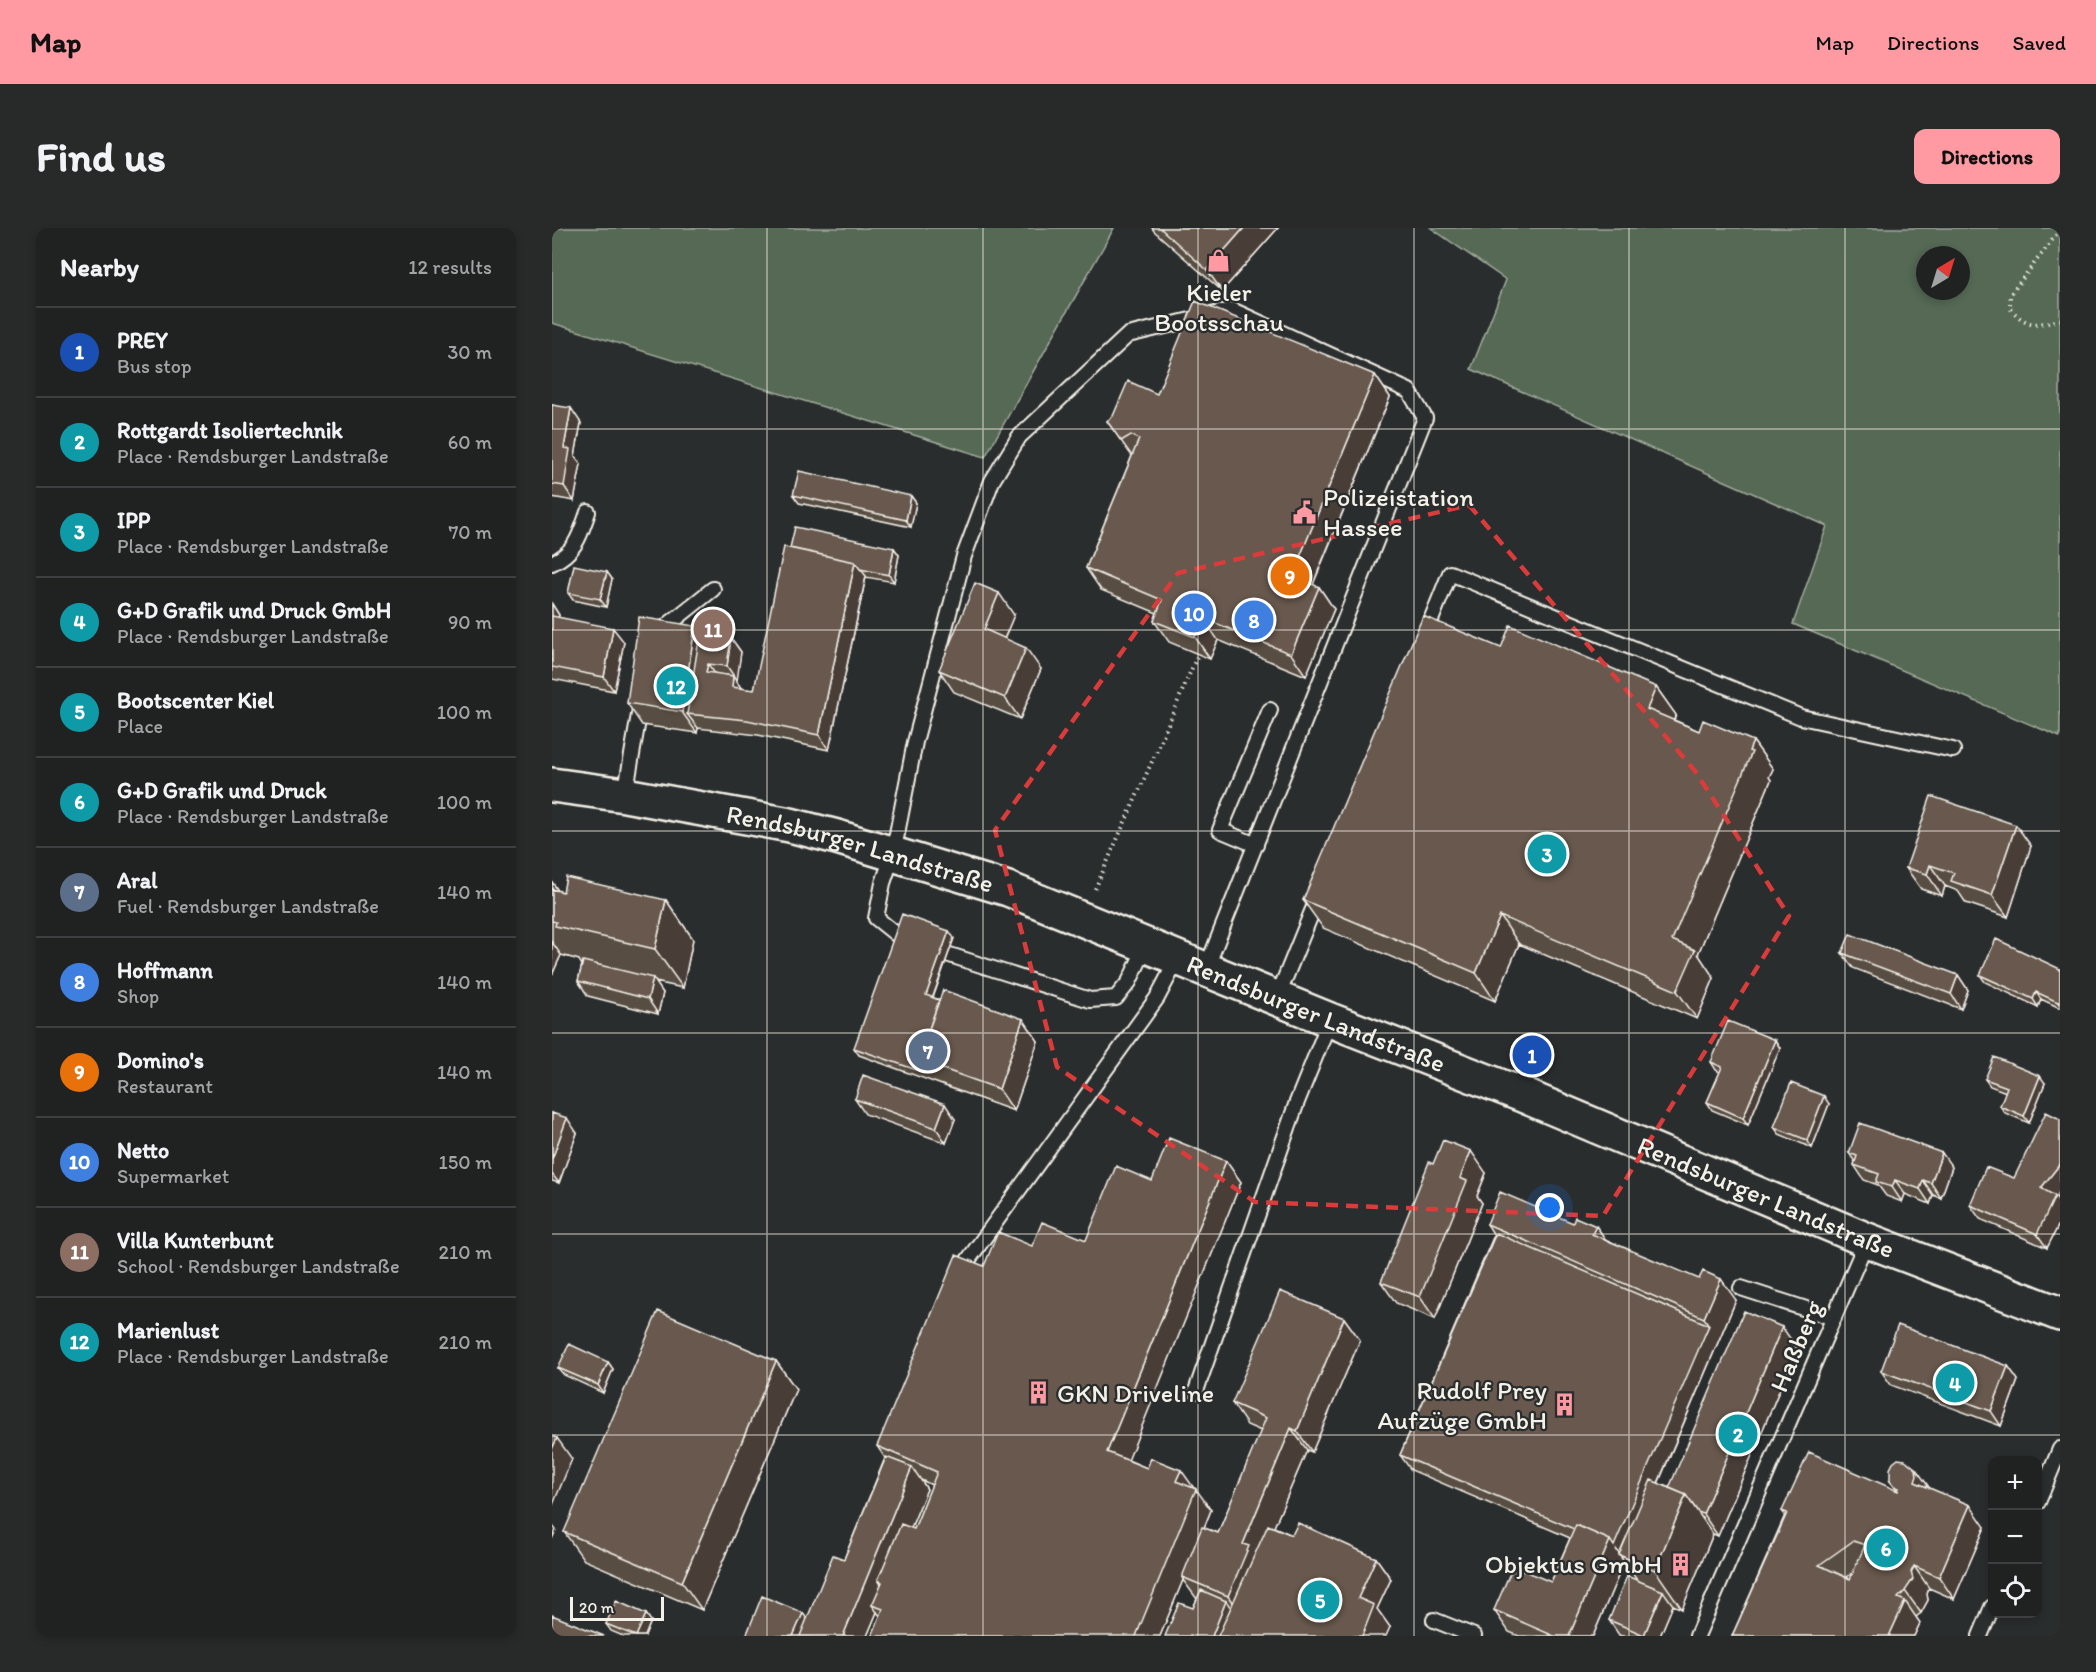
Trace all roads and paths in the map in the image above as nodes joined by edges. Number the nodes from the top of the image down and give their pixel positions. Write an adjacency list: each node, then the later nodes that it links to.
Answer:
1 (2060, 230): 2 (path)
2 (2060, 320)
3 (588, 512): 4 (lane)
4 (552, 563)
5 (713, 590): 6 (lane)
6 (651, 644)
7 (1418, 651): 11 (lane)
8 (1198, 654): 17 (path)
9 (643, 688): 13 (lane)
10 (1270, 710): 14 (lane)
11 (1953, 750)
12 (552, 785): 13 (street, Rendsburger Landstraße)
13 (625, 795): 15 (street, Rendsburger Landstraße)
14 (1256, 845): 15 (lane); 19 (lane)
15 (893, 854): 17 (street, Rendsburger Landstraße); 18 (lane)
16 (1324, 880): 20 (lane)
17 (1081, 919): 18 (street, Rendsburger Landstraße)
18 (1147, 944): 19 (street, Rendsburger Landstraße)
19 (1192, 964): 20 (street, Rendsburger Landstraße); 23 (lane)
20 (1277, 998): 21 (street, Rendsburger Landstraße)
21 (1330, 1020): 22 (street, Rendsburger Landstraße); 27 (lane)
22 (1867, 1239): 25 (street, Rendsburger Landstraße); 26 (lane, Haßberg)
23 (954, 1280)
24 (1742, 1288): 26 (lane)
25 (2060, 1314)
26 (1834, 1318): 33 (lane, Haßberg)
27 (1196, 1391)
28 (2060, 1449): 29 (lane)
29 (2042, 1490)
30 (1988, 1617): 34 (lane)
31 (1434, 1620): 32 (lane)
32 (1474, 1636)
33 (1697, 1636)
34 (1980, 1636)

